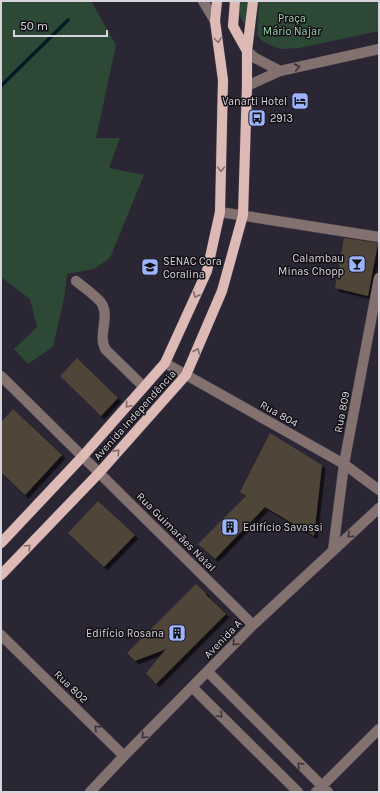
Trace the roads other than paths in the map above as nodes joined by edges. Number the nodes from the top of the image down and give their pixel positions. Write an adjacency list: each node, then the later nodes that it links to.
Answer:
1 (204, 1): 5 (street)
2 (217, 1): 5 (main road, Avenida Independência)
3 (235, 1): 7 (main road)
4 (253, 1): 7 (main road, Avenida Independência)
5 (215, 21): 10 (main road, Avenida Independência, one-way to 10)
6 (379, 48): 8 (street, one-way to 6)
7 (247, 51): 8 (street); 9 (main road, Avenida Independência)
8 (280, 71): 9 (street)
9 (247, 86): 11 (main road, Avenida Independência)
10 (220, 212): 11 (street); 15 (main road, Avenida Independência, one-way to 15)
11 (243, 215): 12 (street); 16 (main road, Avenida Independência, one-way to 11)
12 (379, 237)
13 (379, 278): 20 (street, Rua 809)
14 (76, 281): 18 (street)
15 (165, 363): 16 (street, Rua 804); 18 (main road, Avenida Independência)
16 (186, 375): 20 (street, Rua 804); 21 (main road, Avenida Independência, one-way to 16)
17 (1, 376): 19 (street, Rua Guimarães Natal)
18 (144, 387): 19 (main road, Avenida Independência, one-way to 19)
19 (82, 457): 21 (street, Rua Guimarães Natal); 24 (main road, Avenida Independência)
20 (344, 464): 22 (street, Rua 804); 25 (street, Rua 809)
21 (99, 473): 26 (main road, Avenida Independência, one-way to 21); 27 (street, Rua Guimarães Natal)
22 (379, 490)
23 (379, 508): 25 (street, Avenida A, one-way to 25)
24 (1, 543)
25 (332, 551): 27 (street, Avenida A)
26 (1, 575)
27 (252, 625): 29 (street, Avenida A, one-way to 29)
28 (1, 635): 32 (street, Rua 802, one-way to 28)
29 (208, 672): 30 (street, Avenida A); 33 (street, one-way to 29)
30 (192, 687): 32 (street, Avenida A, one-way to 32); 35 (street, one-way to 35)
31 (379, 729): 33 (street)
32 (124, 756): 34 (street, Avenida A)
33 (322, 790)
34 (90, 792)
35 (298, 792)

